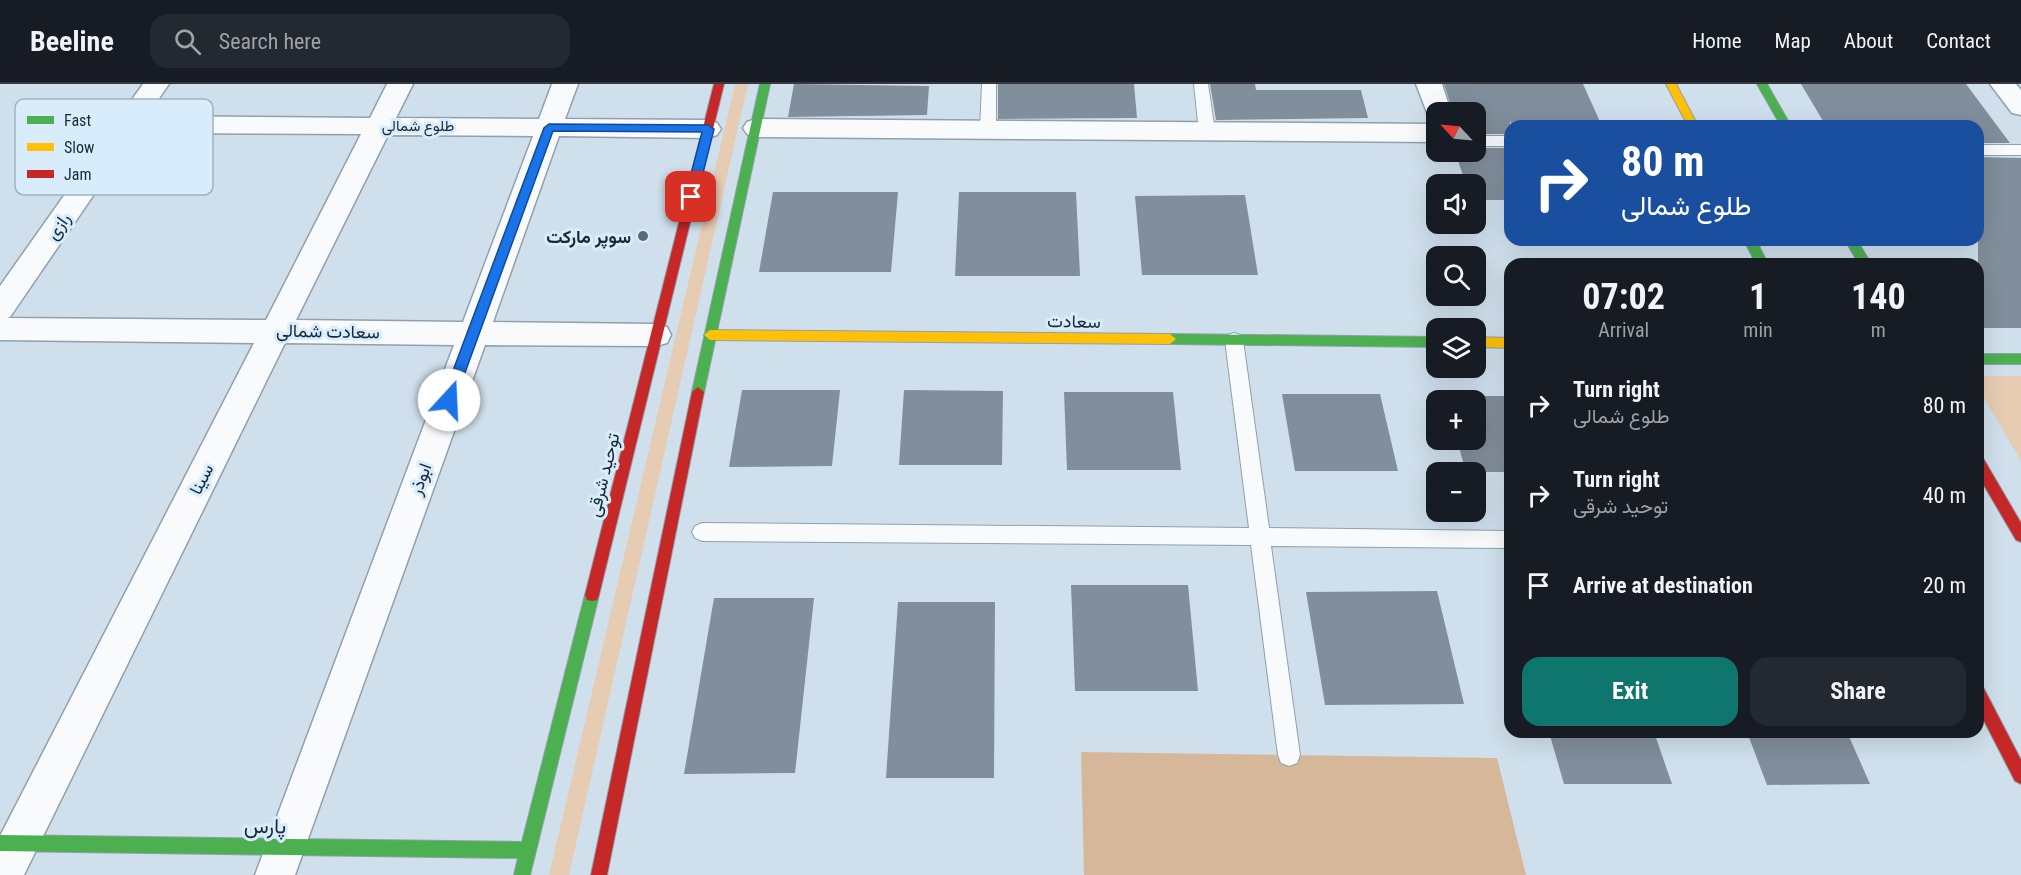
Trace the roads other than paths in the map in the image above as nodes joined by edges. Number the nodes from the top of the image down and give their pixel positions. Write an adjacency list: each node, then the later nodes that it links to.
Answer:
1 (156, 84): 12 (street, رازی)
2 (400, 84): 18 (street, سینا)
3 (565, 84): 19 (street, ابوذر)
4 (719, 84): 21 (street, توحید شرقی)
5 (765, 84): 20 (street)
6 (989, 84): 22 (lane)
7 (1201, 84): 23 (lane)
8 (1429, 84): 13 (street)
9 (1671, 84): 15 (street)
10 (1762, 84): 16 (street)
11 (2003, 84): 14 (street)
12 (146, 99)
13 (1435, 102)
14 (2021, 107)
15 (1689, 120)
16 (1783, 120)
17 (213, 125): 18 (street, طلوع شمالی)
18 (379, 126): 19 (street, طلوع شمالی); 32 (street, سینا)
19 (549, 128): 21 (street, طلوع شمالی); 33 (street, ابوذر)
20 (756, 128): 22 (street); 35 (street)
21 (708, 129): 34 (street, توحید شرقی)
22 (988, 130): 23 (street)
23 (1208, 132): 24 (street)
24 (1426, 134)
25 (1486, 141): 26 (lane)
26 (1504, 141)
27 (1984, 150): 28 (lane)
28 (2021, 150)
29 (79, 195): 30 (street, رازی)
30 (0, 309)
31 (0, 329): 32 (street, سعادت شمالی)
32 (275, 331): 33 (street, سعادت شمالی); 50 (street, سینا)
33 (473, 333): 34 (street, سعادت شمالی); 52 (street, ابوذر)
34 (656, 335): 51 (street, توحید شرقی)
35 (710, 335): 36 (street, سعادت); 55 (street)
36 (1234, 340): 37 (street, سعادت); 45 (lane)
37 (1426, 342)
38 (1486, 342): 39 (street)
39 (1504, 343)
40 (1984, 359): 41 (street)
41 (2021, 359)
42 (1984, 472): 44 (street)
43 (702, 532): 45 (lane)
44 (2021, 536)
45 (1260, 537): 46 (lane); 48 (lane)
46 (1504, 540)
47 (1984, 704): 49 (street)
48 (1289, 755)
49 (2021, 776)
50 (9, 844): 52 (street, پارس); 53 (street, سینا)
51 (529, 850): 52 (street, پارس); 54 (street, توحید شرقی)
52 (280, 861)
53 (2, 875)
54 (522, 875)
55 (599, 875)

